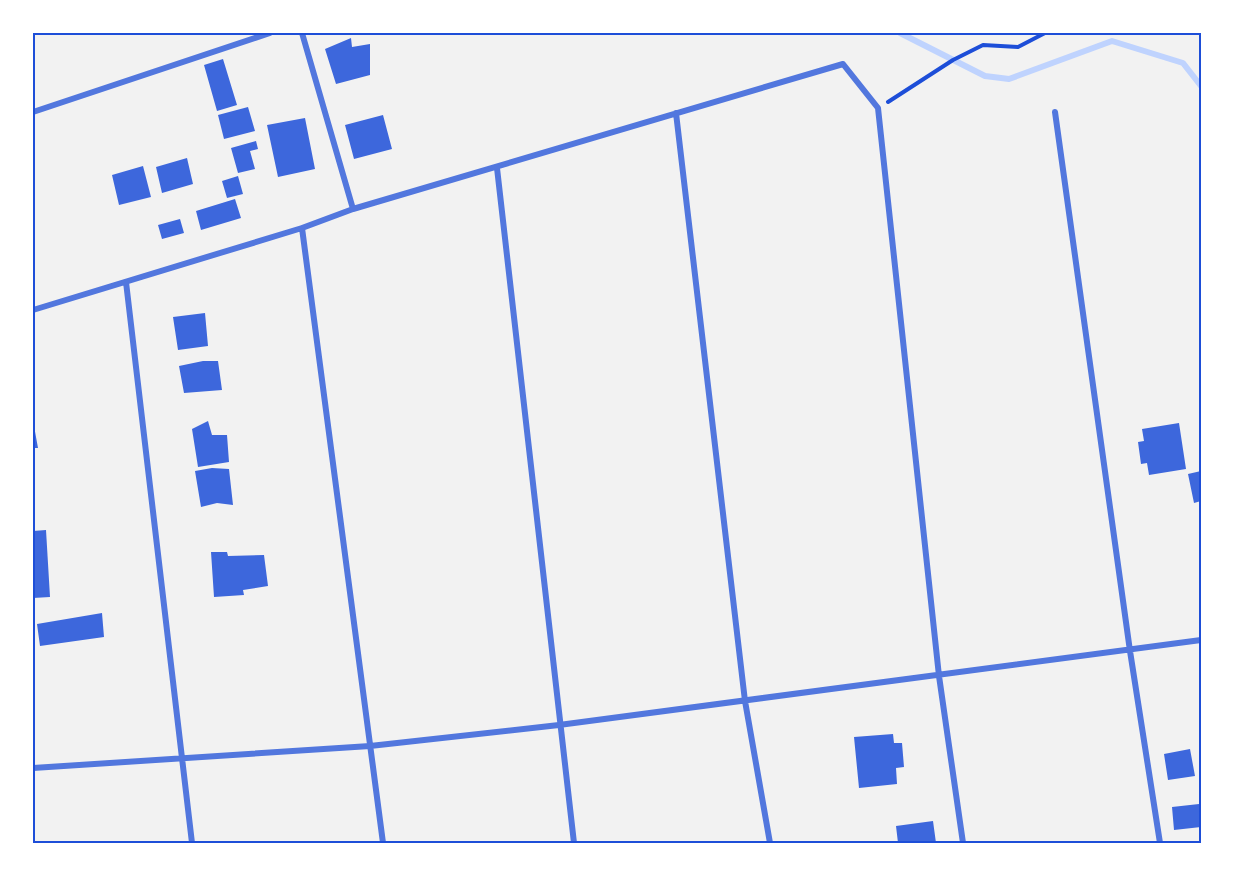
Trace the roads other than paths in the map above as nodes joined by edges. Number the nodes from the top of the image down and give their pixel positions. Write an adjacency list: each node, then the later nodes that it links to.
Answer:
1 (270, 33): 3 (street)
2 (302, 33): 7 (street)
3 (33, 112)
4 (1055, 112): 12 (street)
5 (676, 113): 6 (street); 13 (street); 14 (street)
6 (497, 168): 7 (street); 15 (street)
7 (353, 209): 8 (street)
8 (302, 228): 9 (street); 16 (street)
9 (126, 282): 10 (street); 17 (street)
10 (33, 310)
11 (1201, 640): 12 (street)
12 (1130, 651): 13 (street); 24 (street)
13 (939, 675): 14 (street); 23 (street)
14 (745, 701): 15 (street); 22 (street)
15 (559, 725): 16 (street); 21 (street)
16 (370, 746): 17 (street); 20 (street)
17 (182, 758): 18 (street); 19 (street)
18 (33, 768)
19 (192, 843)
20 (383, 843)
21 (574, 843)
22 (770, 843)
23 (963, 843)
24 (1160, 843)

